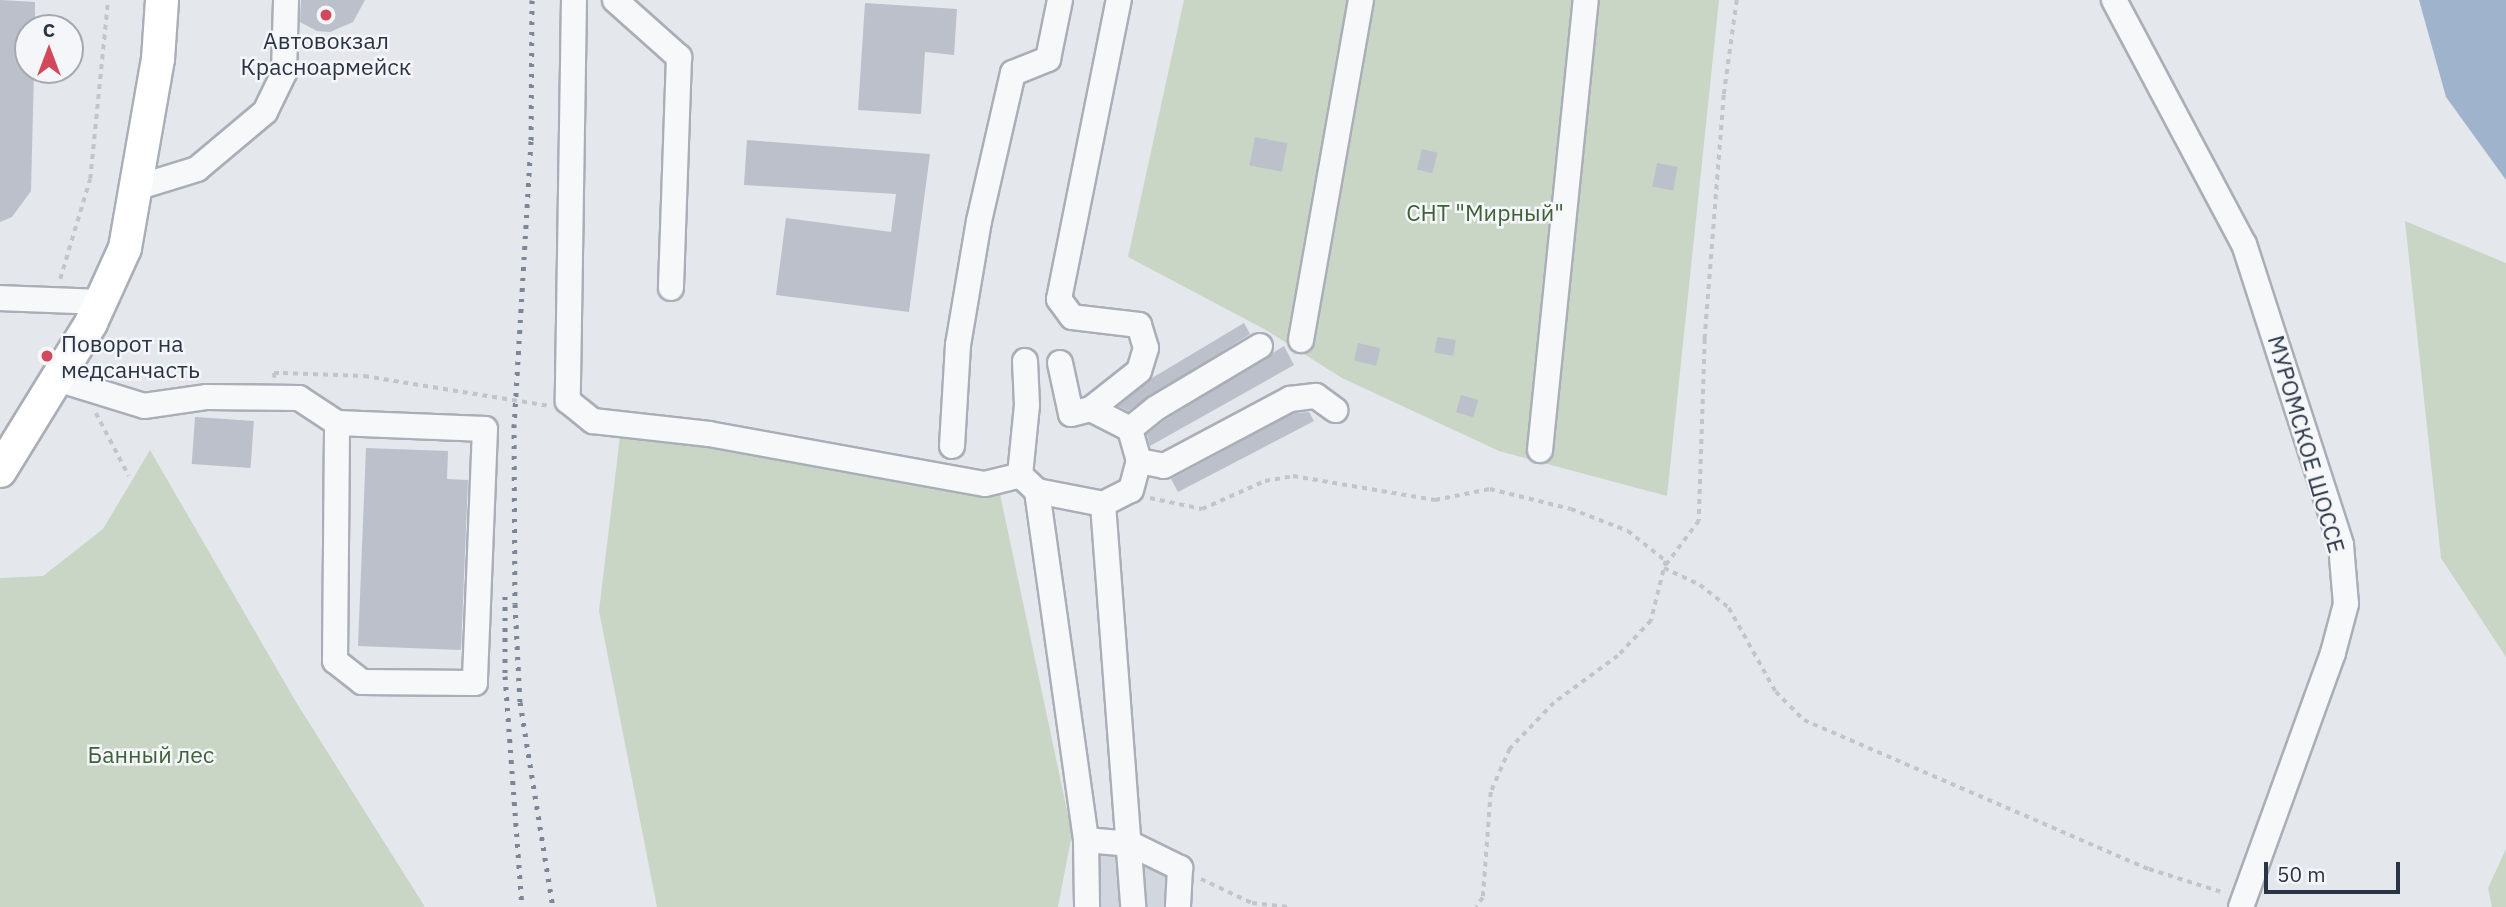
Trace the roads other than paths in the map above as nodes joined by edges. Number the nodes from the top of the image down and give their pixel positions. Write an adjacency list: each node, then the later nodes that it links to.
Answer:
1 (162, 0): 10 (main road)
2 (286, 0): 10 (street)
3 (615, 0): 11 (street)
4 (1060, 0): 23 (street)
5 (1119, 0): 19 (street)
6 (1361, 0): 14 (street)
7 (1586, 0): 24 (street)
8 (2114, 0): 33 (street, МУРОМСКОЕ ШОССЕ)
9 (582, 4): 28 (street)
10 (139, 187): 13 (main road)
11 (671, 288)
12 (0, 298): 13 (street)
13 (103, 302): 18 (main road)
14 (1301, 340)
15 (1260, 346): 22 (street)
16 (1025, 361): 28 (street)
17 (1059, 363): 19 (street)
18 (70, 383): 21 (street); 27 (main road)
19 (1091, 410): 22 (street)
20 (1335, 410): 26 (street)
21 (337, 423): 21 (street)
22 (1130, 429): 25 (street)
23 (952, 446)
24 (1540, 450)
25 (1139, 461): 26 (street); 29 (street)
26 (1164, 466): 29 (street)
27 (0, 471)
28 (1028, 483): 30 (street); 31 (street)
29 (1131, 490): 30 (street)
30 (1103, 504): 32 (street)
31 (1086, 840): 32 (street); 34 (street)
32 (1131, 844): 35 (street); 36 (street)
33 (2243, 902)
34 (1087, 907)
35 (1133, 907)
36 (1178, 907)

